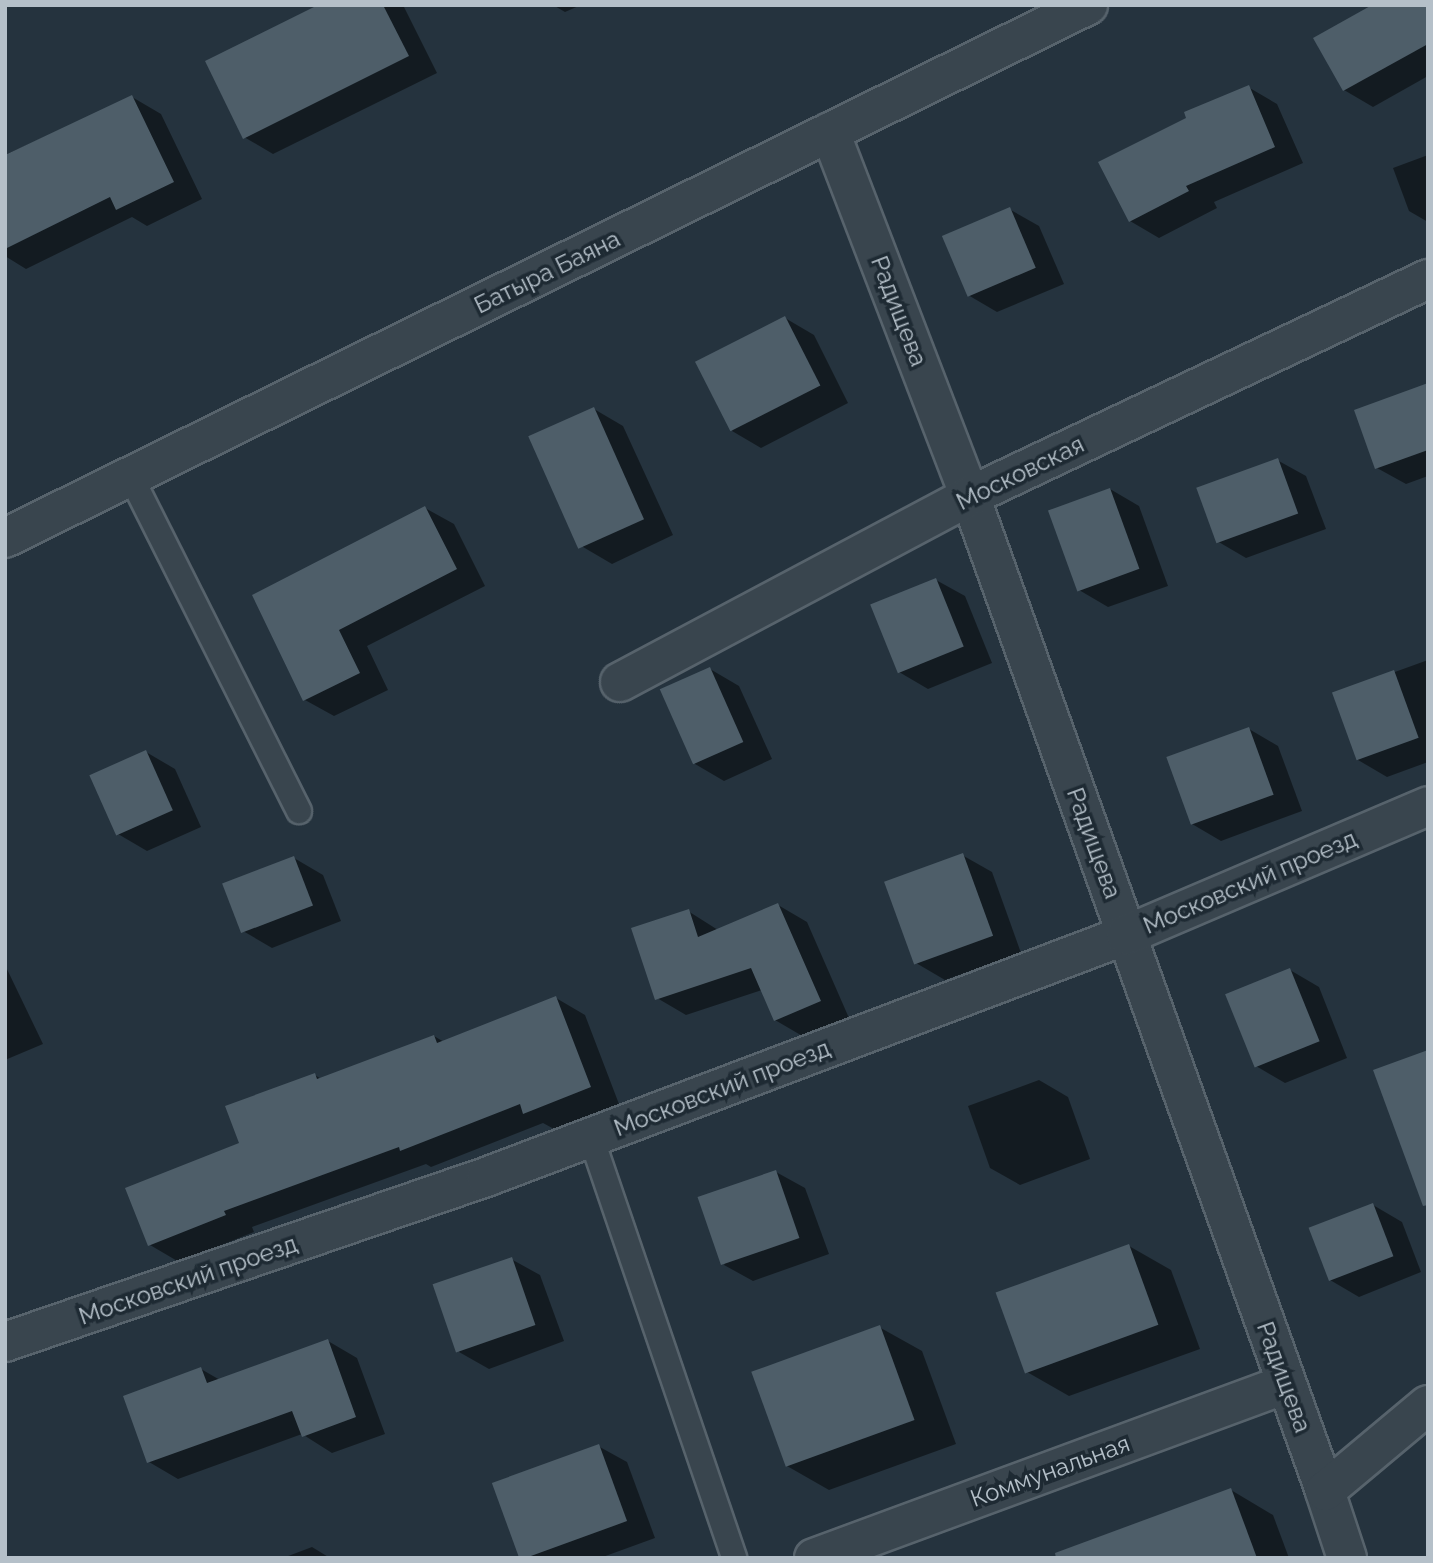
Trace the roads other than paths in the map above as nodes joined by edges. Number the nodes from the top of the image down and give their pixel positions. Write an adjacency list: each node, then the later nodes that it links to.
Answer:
1 (1088, 5): 2 (street, Батыра Баяна)
2 (830, 132): 4 (street, Батыра Баяна); 5 (street, Радищева)
3 (1428, 279): 5 (street, Московская)
4 (131, 477): 6 (street, Батыра Баяна); 9 (lane)
5 (970, 496): 7 (street, Московская); 10 (street, Радищева)
6 (5, 538)
7 (620, 682)
8 (1428, 806): 10 (street, Московский проезд)
9 (299, 811)
10 (1126, 935): 11 (street, Московский проезд); 13 (street, Радищева)
11 (591, 1137): 12 (street, Московский проезд); 16 (lane)
12 (5, 1342)
13 (1286, 1384): 15 (street, Радищева); 17 (street, Коммунальная)
14 (1428, 1405): 15 (street)
15 (1325, 1491): 18 (street, Радищева)
16 (734, 1558)
17 (814, 1558)
18 (1348, 1558)

